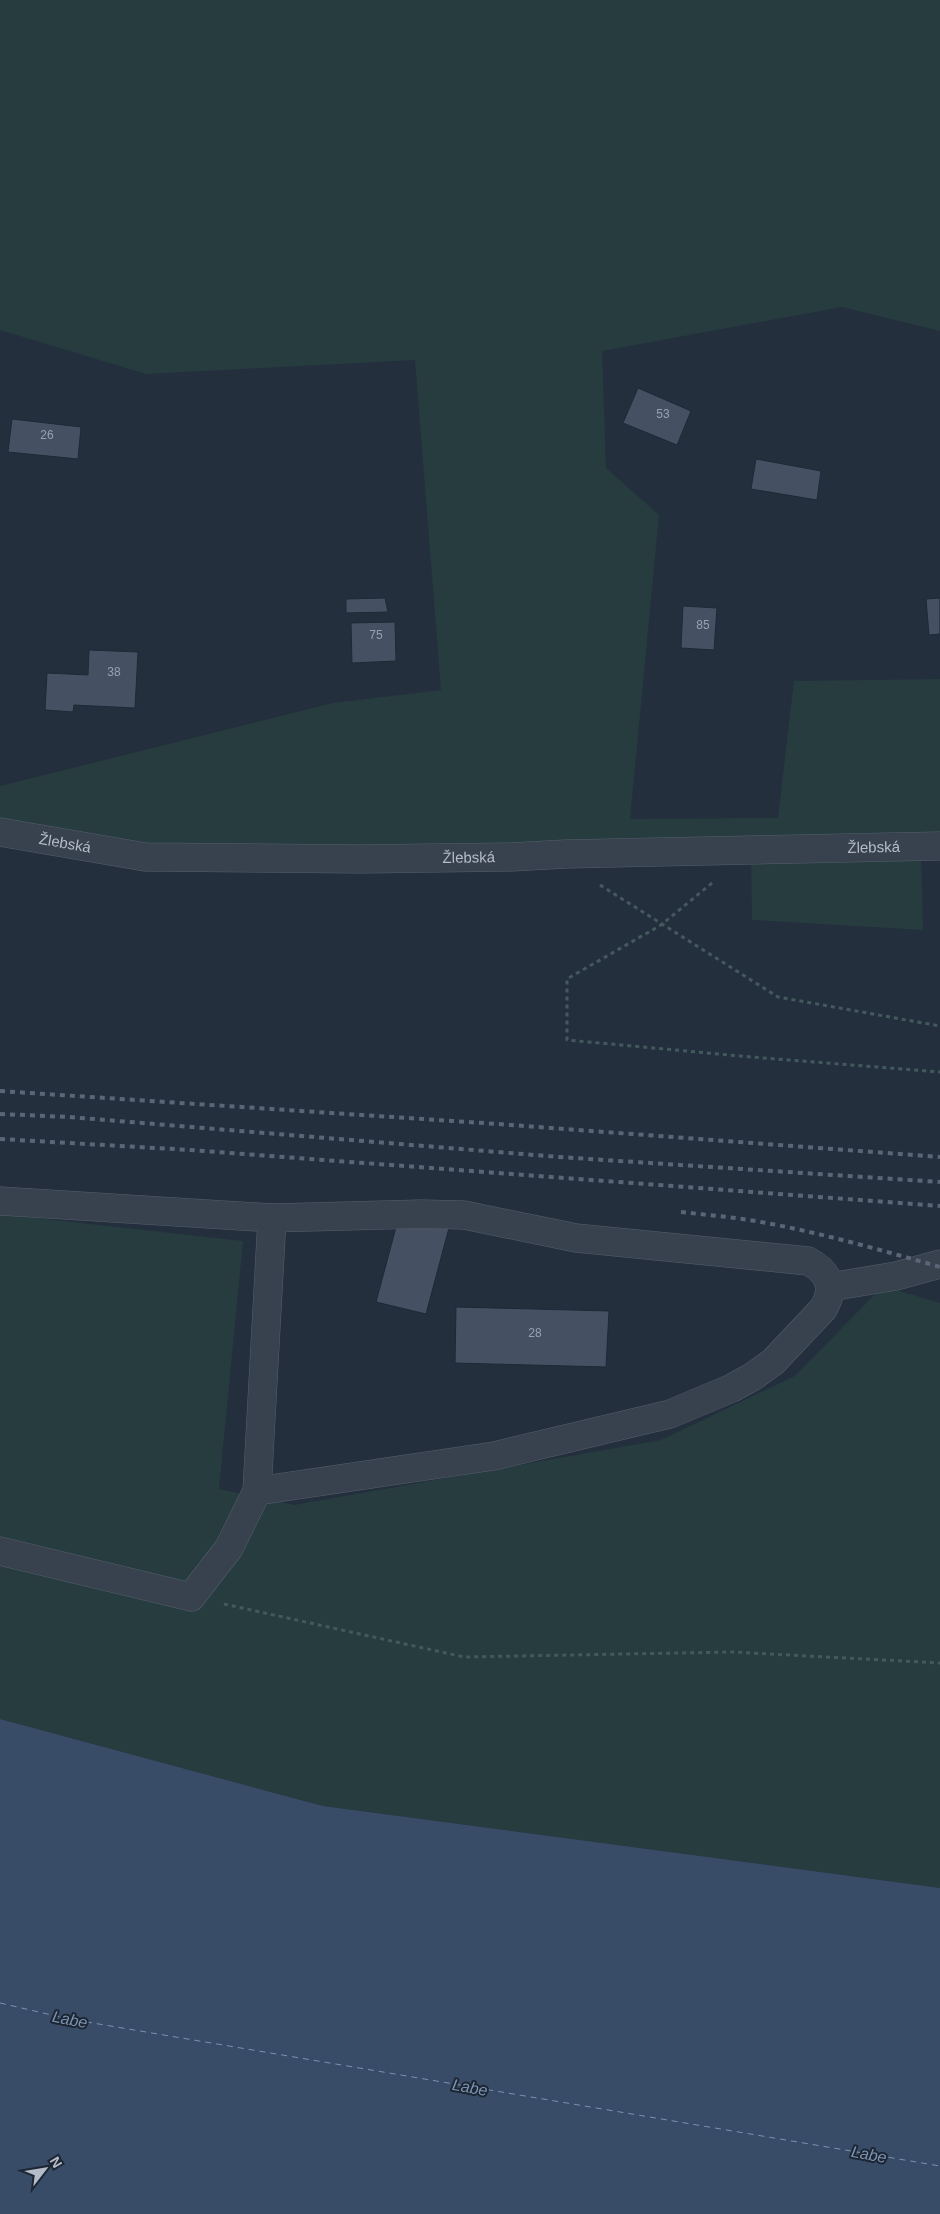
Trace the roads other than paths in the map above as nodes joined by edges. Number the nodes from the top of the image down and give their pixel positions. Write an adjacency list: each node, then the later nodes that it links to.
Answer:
1 (0, 832): 2 (street, Žlebská)
2 (940, 846)
3 (0, 1201): 4 (street)
4 (272, 1218): 6 (street); 7 (street)
5 (940, 1264): 6 (street)
6 (830, 1287): 7 (street)
7 (257, 1491): 8 (street)
8 (0, 1551)

